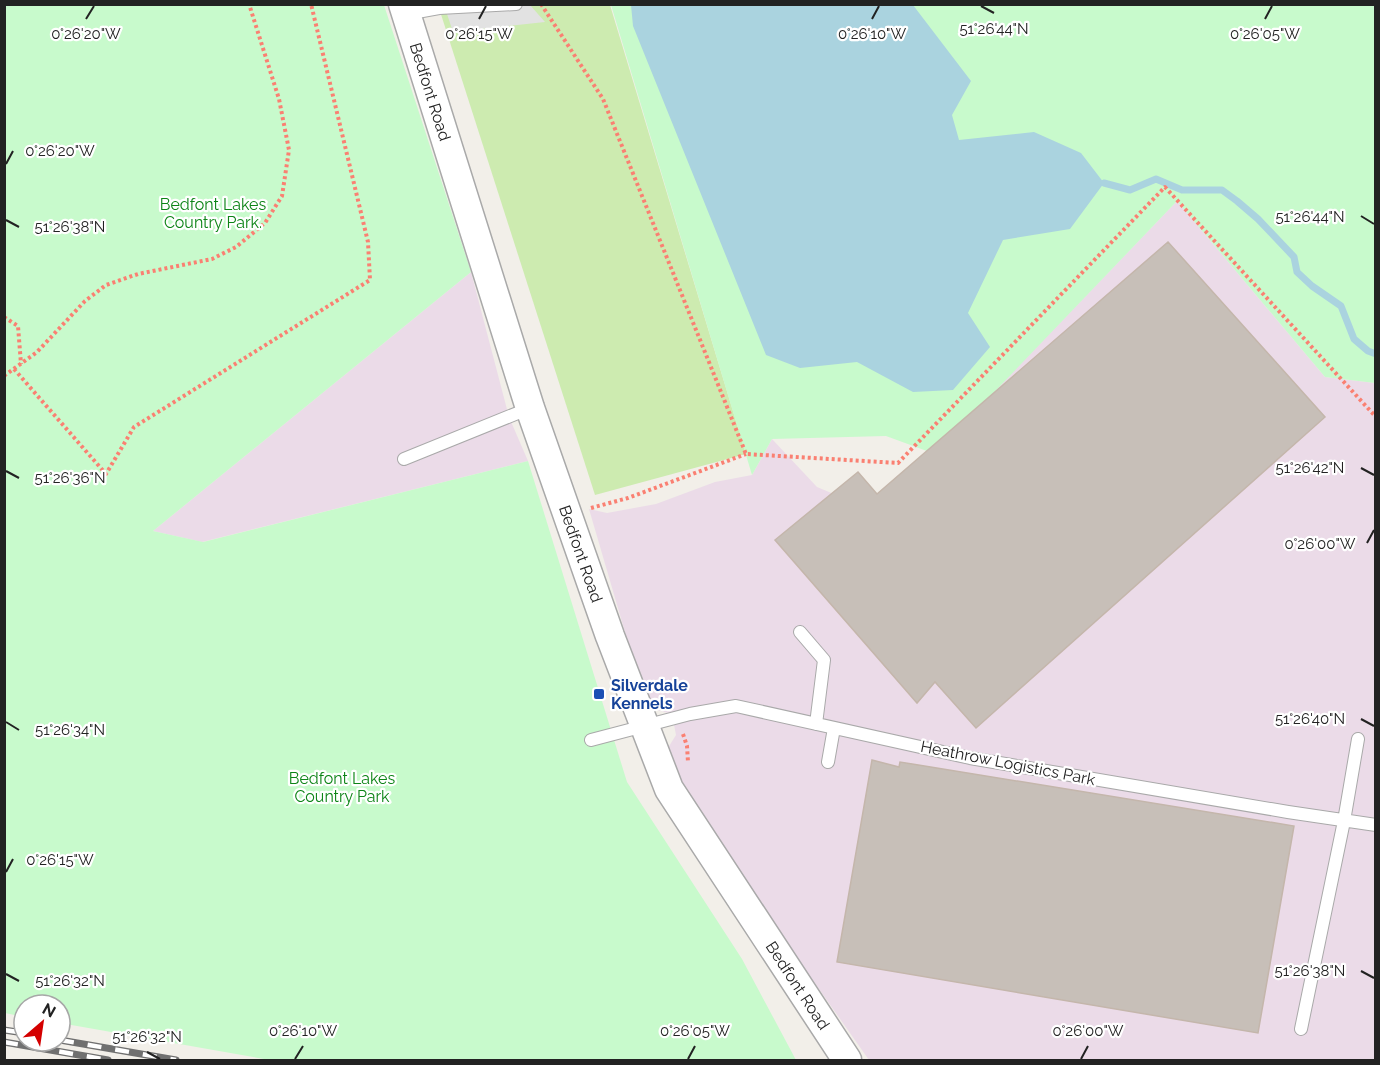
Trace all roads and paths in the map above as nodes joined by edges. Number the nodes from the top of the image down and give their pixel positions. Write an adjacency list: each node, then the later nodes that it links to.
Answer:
1 (249, 4): 7 (path)
2 (312, 4): 8 (path)
3 (516, 4): 5 (lane)
4 (541, 4): 12 (path)
5 (405, 9): 10 (street, Bedfont Road)
6 (4, 317): 7 (path)
7 (21, 364): 8 (path)
8 (14, 369): 9 (path)
9 (4, 376)
10 (530, 408): 13 (lane); 17 (street, Bedfont Road)
11 (1376, 417): 12 (path)
12 (746, 454): 14 (path)
13 (404, 459)
14 (589, 509)
15 (800, 632): 16 (lane)
16 (816, 724): 17 (lane, Heathrow Logistics Park); 18 (lane, Heathrow Logistics Park)
17 (644, 727): 20 (lane, Heathrow Logistics Park); 25 (street, Bedfont Road)
18 (834, 728): 21 (lane); 22 (lane, Heathrow Logistics Park)
19 (1358, 739): 22 (lane)
20 (591, 741)
21 (828, 762)
22 (1344, 820): 23 (lane, Heathrow Logistics Park); 24 (lane)
23 (1376, 825)
24 (1302, 1029)
25 (847, 1060)

